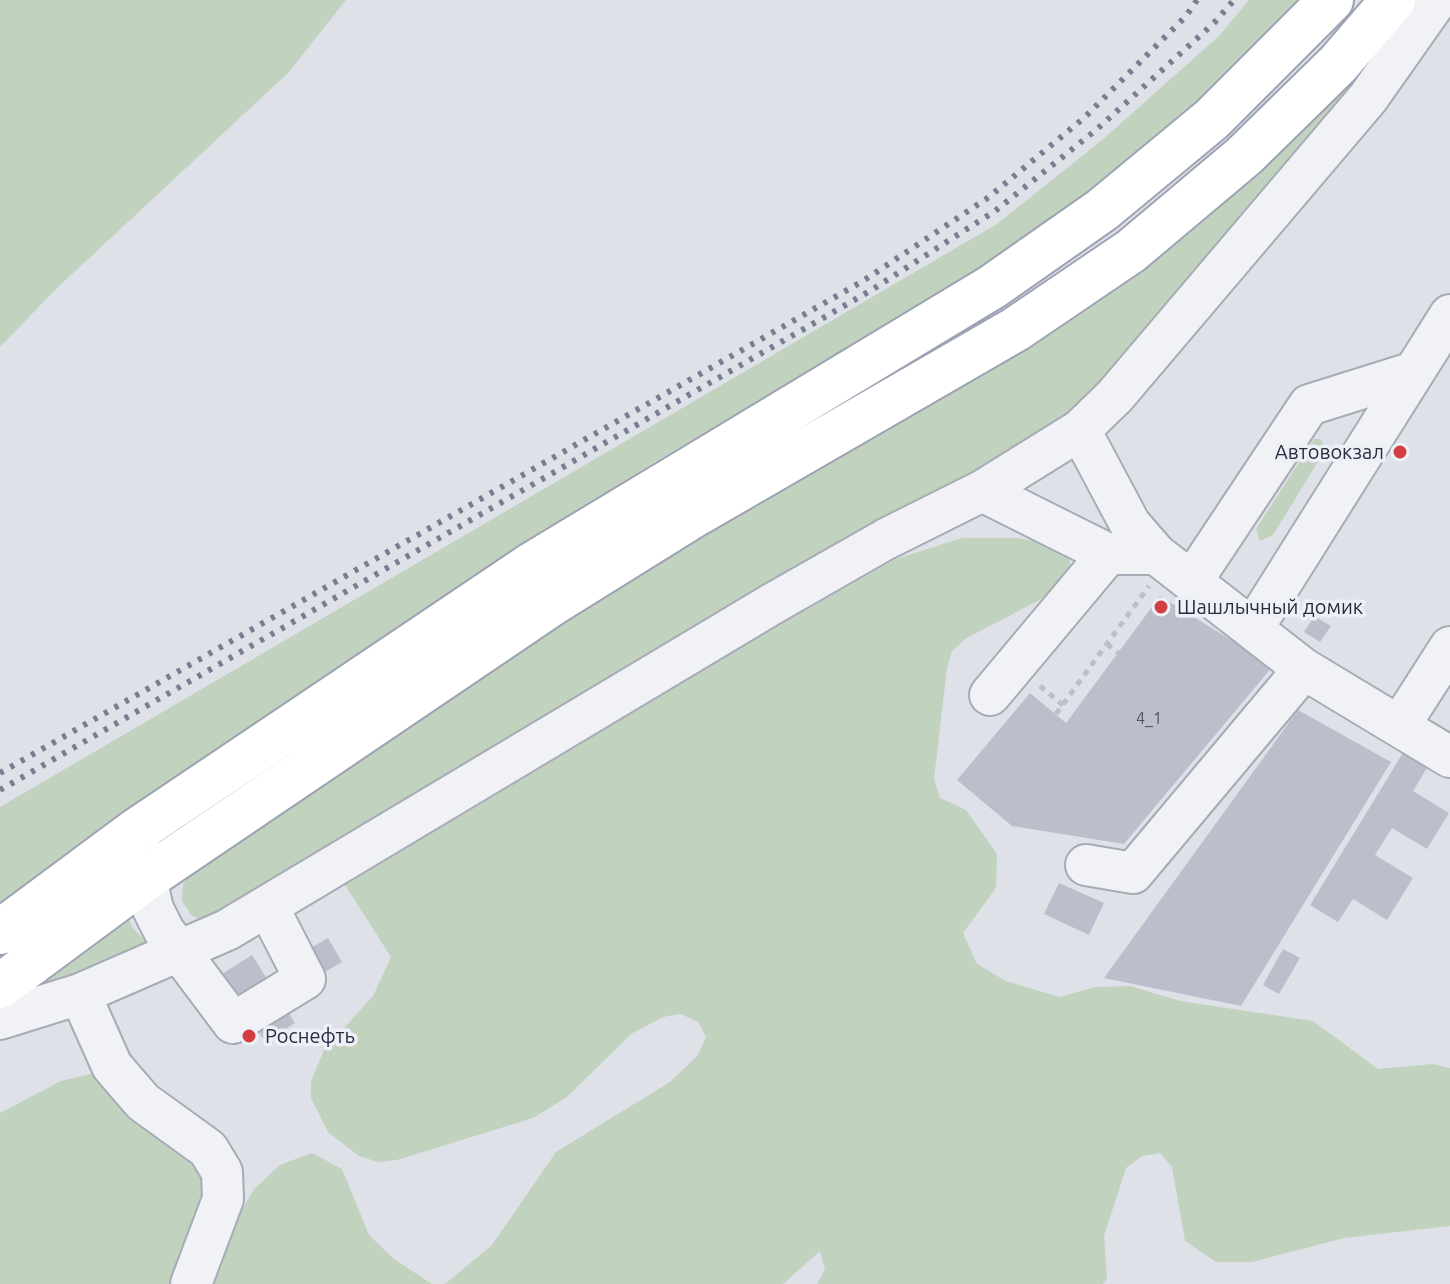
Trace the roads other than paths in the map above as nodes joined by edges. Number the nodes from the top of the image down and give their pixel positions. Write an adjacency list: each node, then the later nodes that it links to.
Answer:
1 (1331, 0): 17 (main road)
2 (1393, 0): 19 (main road)
3 (1437, 0): 6 (lane)
4 (1450, 315): 5 (lane)
5 (1414, 372): 10 (lane); 11 (lane)
6 (1080, 430): 7 (lane); 9 (lane)
7 (982, 491): 8 (lane); 20 (lane)
8 (1108, 554): 9 (lane); 14 (lane)
9 (1152, 570): 10 (lane)
10 (1192, 581): 11 (lane)
11 (1253, 628): 13 (lane)
12 (1450, 647): 15 (lane)
13 (1304, 669): 15 (lane); 18 (lane)
14 (990, 695)
15 (1400, 725): 16 (lane)
16 (1450, 757)
17 (136, 831): 19 (lane); 21 (main road)
18 (1086, 865)
19 (146, 878): 22 (lane); 23 (main road)
20 (268, 907): 22 (lane); 22 (lane)
21 (0, 932)
22 (179, 953): 24 (lane)
23 (0, 986)
24 (80, 994): 25 (lane); 26 (lane)
25 (0, 1019)
26 (191, 1284)

